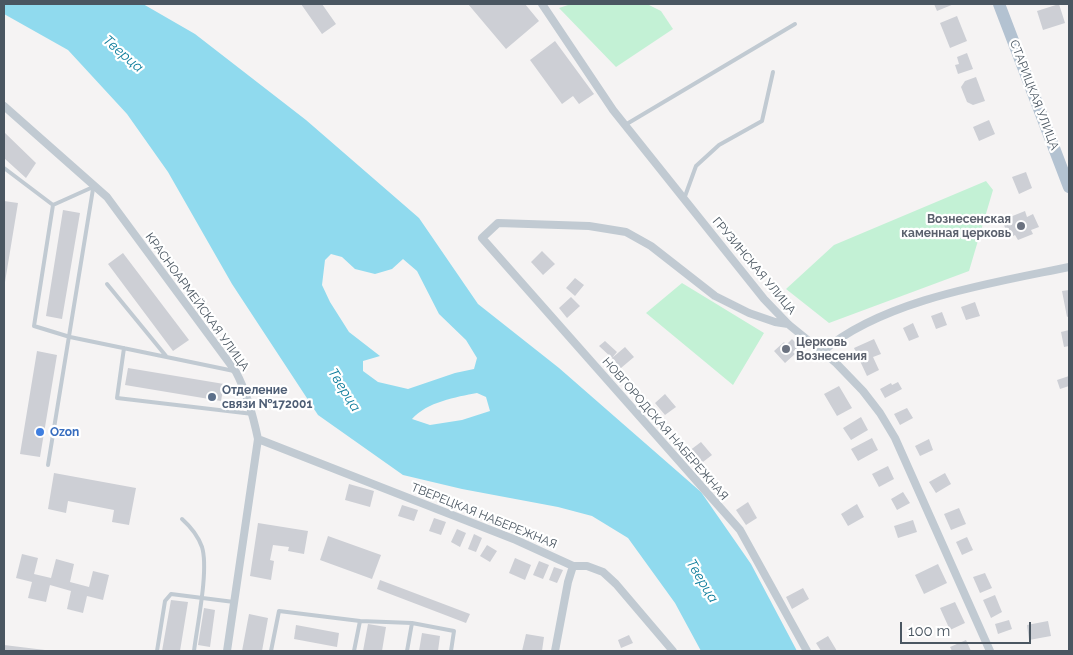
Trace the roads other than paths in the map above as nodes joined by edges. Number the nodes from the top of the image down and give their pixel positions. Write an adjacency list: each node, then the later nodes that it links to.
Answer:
1 (542, 4): 6 (street, ГРУЗИНСКАЯ УЛИЦА)
2 (1000, 4): 9 (main road, СТАРИЦКАЯ УЛИЦА)
3 (795, 24): 6 (lane)
4 (773, 72): 10 (lane)
5 (4, 106): 8 (street, КРАСНОАРМЕЙСКАЯ УЛИЦА)
6 (625, 124): 10 (street, ГРУЗИНСКАЯ УЛИЦА)
7 (4, 168): 11 (lane)
8 (95, 186): 11 (lane); 15 (lane); 19 (street, КРАСНОАРМЕЙСКАЯ УЛИЦА)
9 (1069, 187)
10 (684, 199): 14 (street, ГРУЗИНСКАЯ УЛИЦА)
11 (53, 205): 15 (lane)
12 (1069, 268): 17 (street)
13 (107, 284): 18 (lane)
14 (788, 324): 17 (street, ГРУЗИНСКАЯ УЛИЦА); 38 (street, НОВГОРОДСКАЯ НАБЕРЕЖНАЯ)
15 (70, 337): 16 (lane); 22 (lane)
16 (124, 348): 18 (lane); 20 (lane)
17 (822, 352): 39 (street, ГРУЗИНСКАЯ УЛИЦА)
18 (166, 356): 19 (lane)
19 (236, 372): 20 (street, КРАСНОАРМЕЙСКАЯ УЛИЦА)
20 (253, 414): 21 (street, КРАСНОАРМЕЙСКАЯ УЛИЦА)
21 (258, 439): 24 (street, ТВЕРЕЦКАЯ НАБЕРЕЖНАЯ); 26 (street, КРАСНОАРМЕЙСКАЯ УЛИЦА)
22 (48, 465)
23 (182, 519): 25 (lane)
24 (573, 566): 36 (street); 37 (street, ТВЕРЕЦКАЯ НАБЕРЕЖНАЯ)
25 (201, 597): 26 (lane); 29 (lane); 30 (lane)
26 (234, 602): 31 (street, КРАСНОАРМЕЙСКАЯ УЛИЦА)
27 (360, 621): 28 (lane); 32 (lane); 33 (lane)
28 (412, 623): 34 (lane); 35 (lane)
29 (157, 651)
30 (194, 651)
31 (226, 651)
32 (271, 651)
33 (354, 651)
34 (407, 651)
35 (451, 651)
36 (555, 651)
37 (673, 651)
38 (807, 651)
39 (990, 651)

